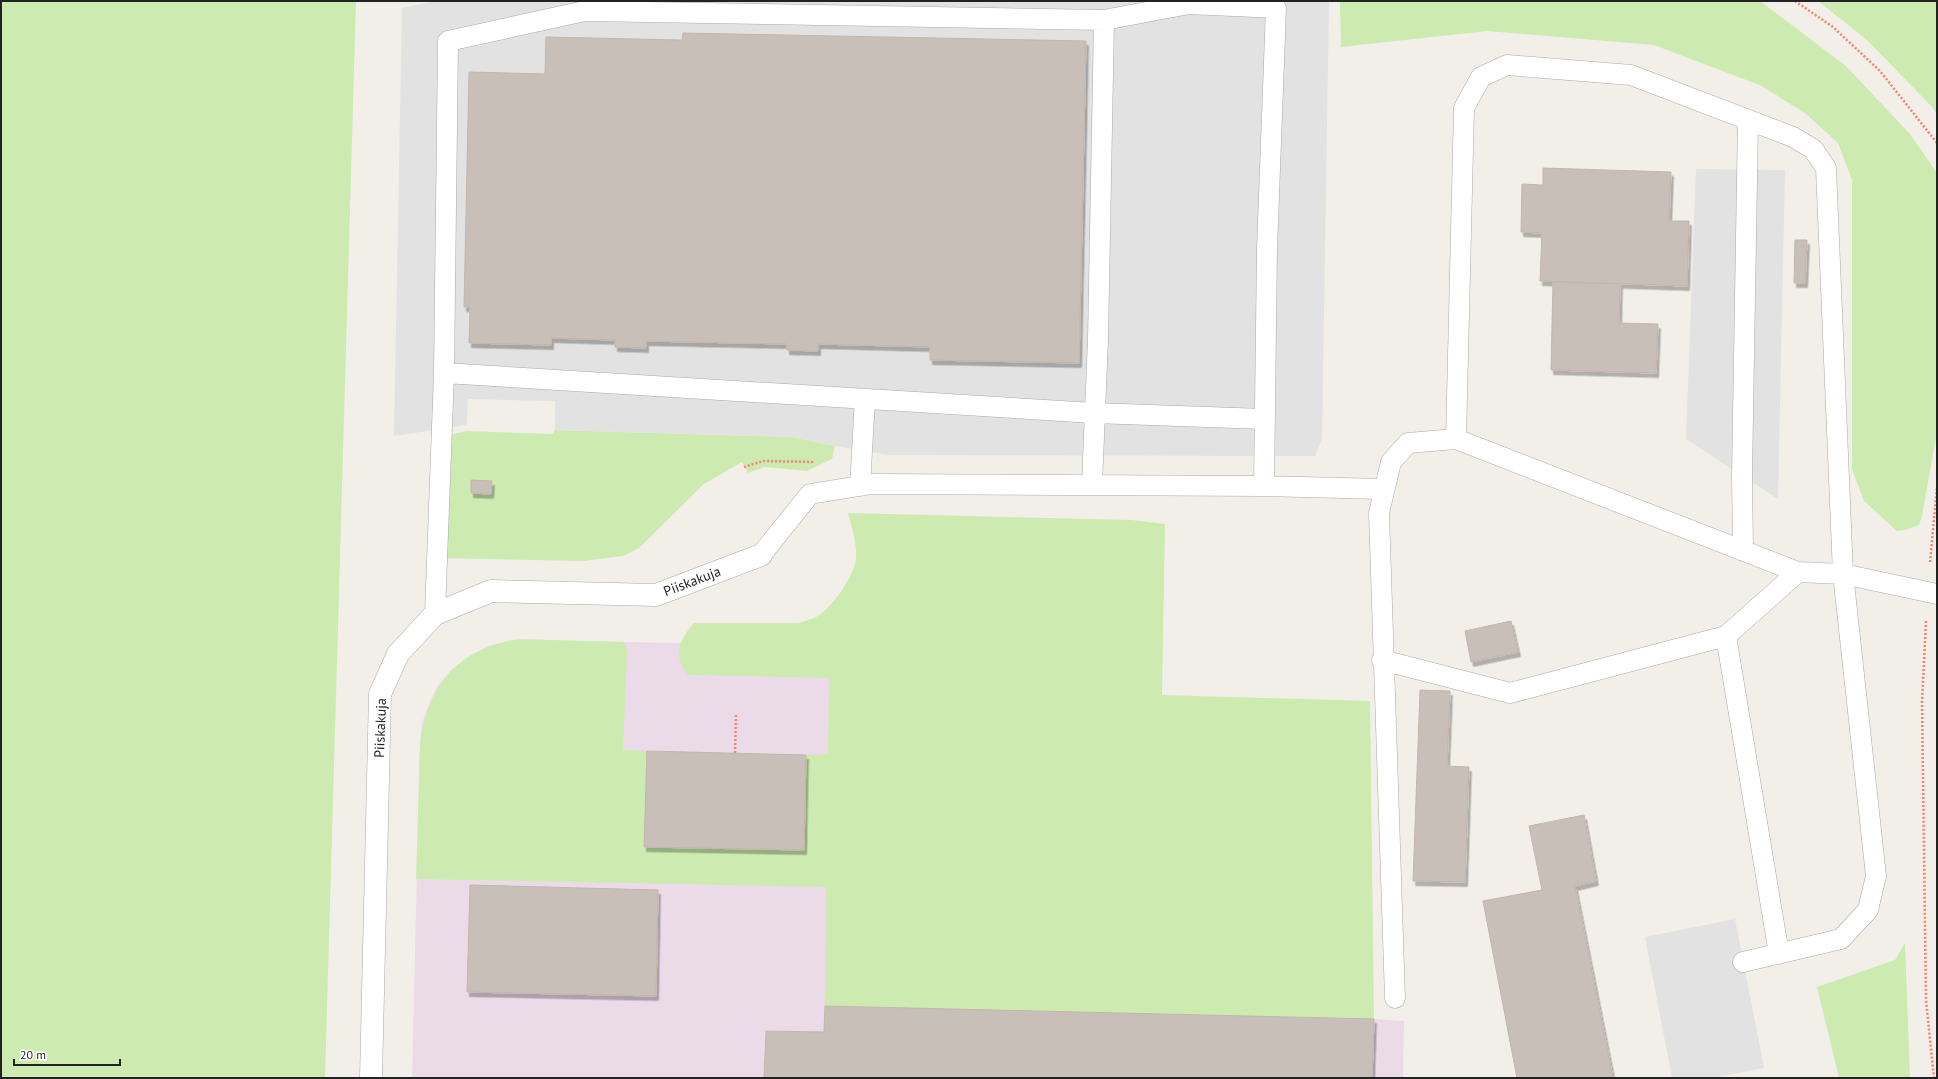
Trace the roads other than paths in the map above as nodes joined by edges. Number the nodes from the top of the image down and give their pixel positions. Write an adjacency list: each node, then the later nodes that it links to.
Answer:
1 (1104, 20): 3 (lane); 5 (lane); 6 (lane)
2 (1748, 120): 7 (lane); 12 (lane); 15 (lane)
3 (444, 373): 4 (lane); 17 (lane)
4 (865, 399): 5 (lane); 8 (lane)
5 (1094, 413): 6 (lane); 9 (lane)
6 (1264, 419): 10 (lane)
7 (1456, 439): 11 (lane); 12 (lane)
8 (860, 476): 9 (lane); 13 (lane)
9 (1092, 485): 10 (lane)
10 (1264, 486): 11 (lane)
11 (1384, 489): 19 (lane)
12 (1743, 551): 14 (lane)
13 (762, 555): 17 (street, Piiskakuja)
14 (1798, 572): 15 (lane); 18 (lane)
15 (1843, 574): 16 (lane); 20 (lane)
16 (1937, 594)
17 (435, 614): 23 (street, Piiskakuja)
18 (1726, 636): 19 (lane); 20 (lane)
19 (1382, 660): 22 (lane)
20 (1779, 954): 21 (lane)
21 (1743, 962)
22 (1395, 998)
23 (371, 1078)

